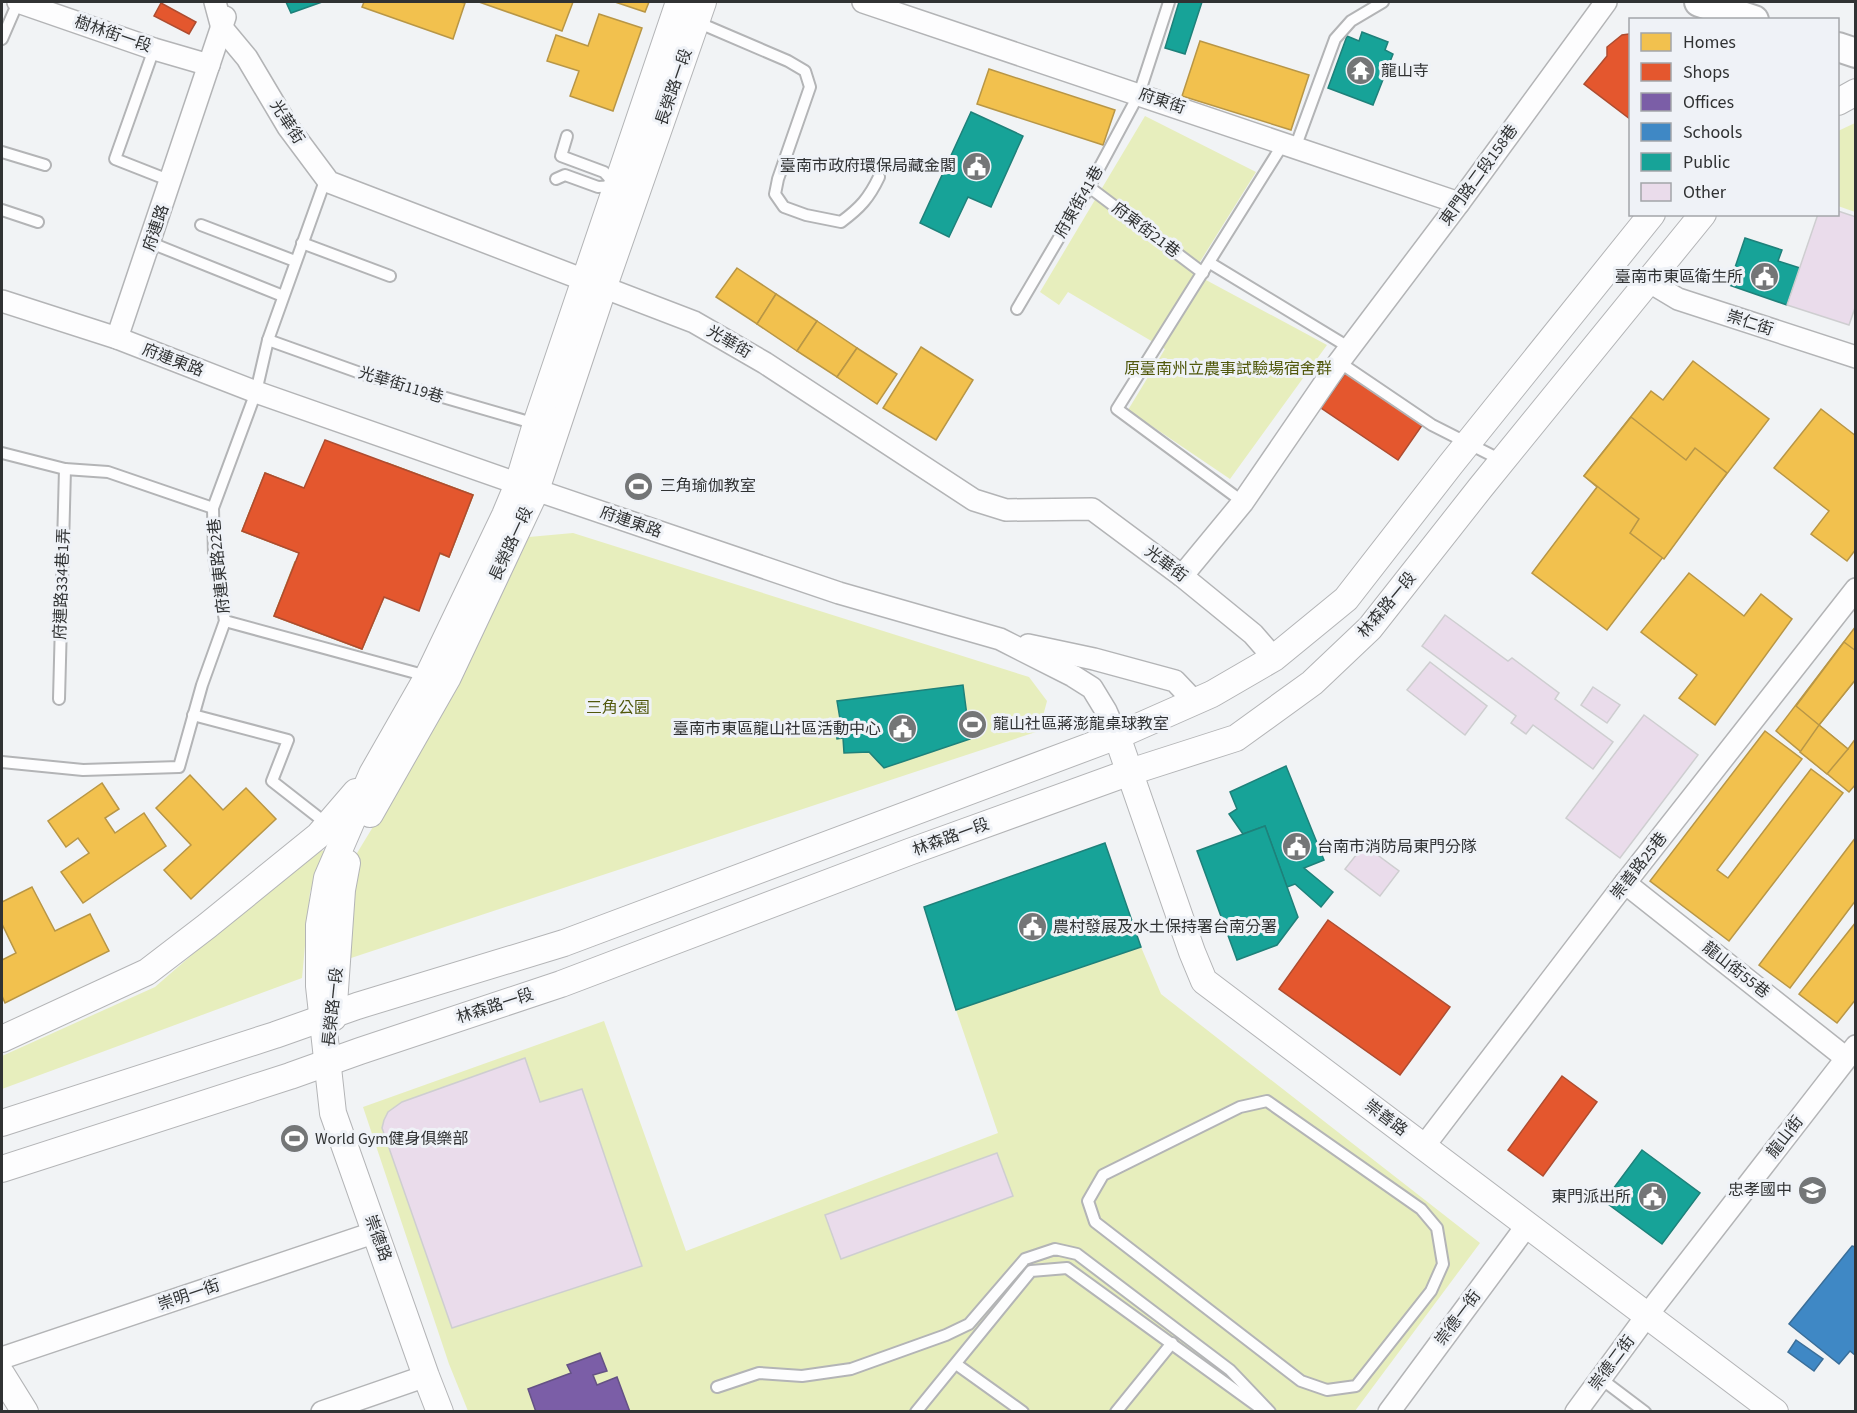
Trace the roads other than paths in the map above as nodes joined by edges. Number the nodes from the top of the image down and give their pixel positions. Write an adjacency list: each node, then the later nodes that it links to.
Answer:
1 (18, 2): 13 (lane); 14 (street, 樹林街一段)
2 (215, 2): 12 (street, 光華街)
3 (231, 2): 12 (street, 府連路)
4 (680, 2): 27 (street, 長榮路一段)
5 (863, 2): 17 (street, 府東街)
6 (1169, 2): 17 (lane, 府東街41巷)
7 (1383, 2): 20 (lane)
8 (1606, 2): 29 (street, 東門路二段158巷)
9 (1700, 2): 11 (main road)
10 (700, 12): 23 (lane); 41 (street, 長榮路一段)
11 (1738, 13)
12 (222, 28): 15 (street, 府連路); 24 (street, 光華街)
13 (2, 39)
14 (153, 48): 15 (street, 樹林街一段); 26 (lane)
15 (209, 65): 26 (street, 府連路)
16 (1856, 92): 18 (street)
17 (1139, 94): 20 (street, 府東街); 28 (lane, 府東街41巷)
18 (1839, 101)
19 (567, 136): 27 (lane)
20 (1289, 146): 29 (street, 府東街); 38 (lane)
21 (2, 152): 22 (lane)
22 (45, 165)
23 (879, 177)
24 (326, 178): 36 (lane); 41 (street, 光華街)
25 (556, 179): 27 (lane)
26 (171, 182): 35 (street, 府連路)
27 (618, 186): 41 (street, 長榮路一段)
28 (1089, 188): 38 (lane, 府東街21巷); 44 (lane, 府東街41巷)
29 (1460, 202): 47 (street, 東門路二段158巷)
30 (2, 210): 33 (lane)
31 (1650, 216): 51 (street)
32 (1700, 216): 40 (street, 林森路一段)
33 (38, 222)
34 (201, 225): 37 (lane)
35 (151, 243): 42 (lane); 45 (street, 府連路)
36 (302, 243): 37 (lane); 39 (lane)
37 (296, 261): 42 (lane)
38 (1206, 268): 47 (lane); 56 (lane)
39 (390, 276)
40 (1648, 281): 48 (street, 崇仁街); 53 (street, 林森路一段)
41 (595, 283): 50 (street, 長榮路一段); 55 (street, 長榮路一段); 58 (street, 光華街)
42 (283, 296): 46 (lane)
43 (2, 301): 45 (street)
44 (1017, 309)
45 (117, 338): 49 (street, 府連東路)
46 (268, 340): 49 (lane); 50 (lane, 光華街119巷)
47 (1345, 355): 51 (lane); 56 (street, 東門路二段158巷)
48 (1856, 357)
49 (256, 392): 55 (street, 府連東路); 57 (lane, 府連東路22巷)
50 (536, 424): 55 (street, 長榮路一段)
51 (1468, 444): 53 (lane); 62 (street)
52 (2, 453): 54 (lane)
53 (1504, 461): 69 (street, 林森路一段)
54 (65, 469): 57 (lane); 64 (lane, 府連路334巷1弄)
55 (527, 487): 61 (street, 府連東路); 63 (street, 長榮路一段); 73 (street, 長榮路一段)
56 (1243, 502): 58 (street, 東門路二段158巷)
57 (213, 508): 60 (lane, 府連東路22巷)
58 (1182, 576): 62 (street, 光華街)
59 (1856, 589): 72 (street, 崇善路25巷)
60 (225, 621): 63 (lane); 66 (lane, 府連東路22巷)
61 (1000, 639): 65 (street); 67 (street, 府連東路)
62 (1274, 658): 65 (street)
63 (428, 676): 70 (street, 長榮路一段)
64 (58, 699)
65 (1194, 701): 67 (street)
66 (193, 715): 68 (lane, 府連東路22巷); 71 (lane)
67 (1117, 736): 69 (street, 崇善路); 73 (street)
68 (2, 762)
69 (1130, 772): 76 (street, 林森路一段); 78 (street, 崇善路)
70 (372, 774): 71 (street); 73 (street, 長榮路一段)
71 (328, 824): 74 (street)
72 (1625, 883): 75 (street, 龍山街55巷); 78 (street, 崇善路25巷)
73 (328, 1017): 76 (street, 長榮路一段); 77 (street)
74 (2, 1039)
75 (1851, 1052): 83 (street, 龍山街)
76 (327, 1062): 79 (street, 林森路一段); 81 (street, 崇德路)
77 (2, 1123)
78 (1424, 1146): 80 (street, 崇善路)
79 (2, 1170)
80 (1528, 1224): 83 (street, 崇善路); 99 (street, 崇德一街)
81 (376, 1232): 85 (street, 崇明一街); 88 (street, 崇德路)
82 (1123, 1245): 82 (lane)
83 (1648, 1314): 89 (street, 崇德二街); 102 (street, 崇善路)
84 (1172, 1343): 86 (lane); 96 (lane); 97 (lane)
85 (2, 1358)
86 (956, 1364): 94 (lane); 95 (lane)
87 (2, 1375): 91 (street)
88 (426, 1376): 92 (street); 93 (street, 崇德路)
89 (1600, 1378): 100 (street, 崇德二街); 101 (lane)
90 (717, 1387): 98 (lane)
91 (25, 1412)
92 (322, 1412)
93 (440, 1412)
94 (916, 1412)
95 (1023, 1412)
96 (1116, 1412)
97 (1265, 1412)
98 (1270, 1412)
99 (1389, 1412)
100 (1576, 1412)
101 (1645, 1412)
102 (1775, 1412)

